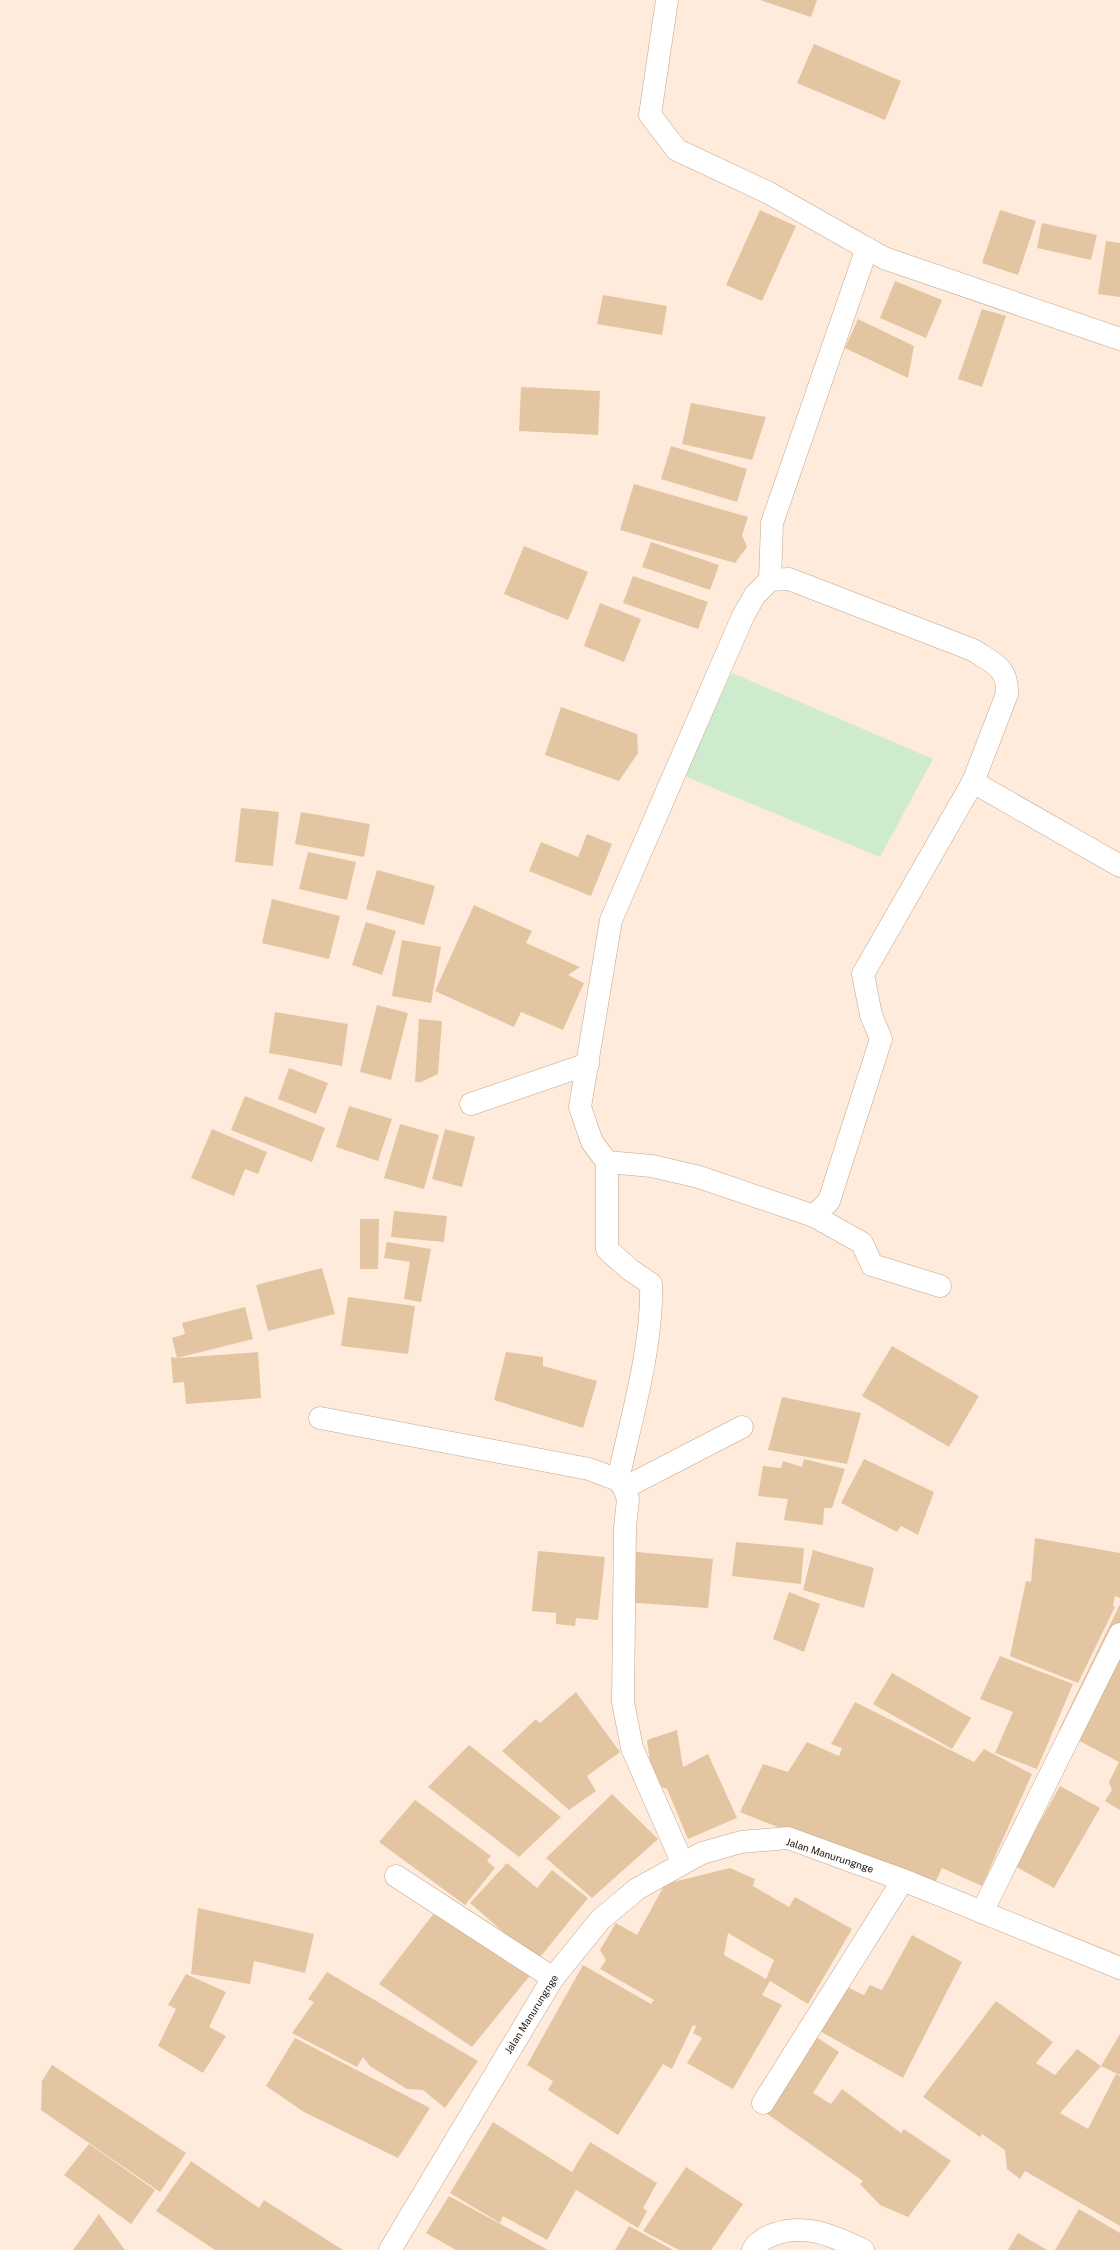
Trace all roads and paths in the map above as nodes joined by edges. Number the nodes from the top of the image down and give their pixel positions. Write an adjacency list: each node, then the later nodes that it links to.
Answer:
1 (667, 0): 2 (street)
2 (867, 248): 3 (street); 4 (street)
3 (1120, 339)
4 (770, 580): 5 (street); 7 (street)
5 (973, 782): 6 (street); 10 (street)
6 (1120, 866)
7 (588, 1064): 8 (street); 9 (street)
8 (471, 1104)
9 (607, 1162): 10 (street); 14 (street)
10 (814, 1216): 11 (street)
11 (940, 1286)
12 (320, 1418): 14 (street)
13 (742, 1427): 14 (street)
14 (621, 1484): 16 (street)
15 (1120, 1634): 19 (street)
16 (682, 1862): 18 (street, Jalan Manurungnge); 21 (street, Jalan Manurungnge)
17 (396, 1876): 21 (street)
18 (903, 1880): 19 (street, Jalan Manurungnge); 22 (street)
19 (982, 1912): 20 (street, Jalan Manurungnge)
20 (1120, 1968)
21 (552, 1978): 23 (street, Jalan Manurungnge)
22 (762, 2103)
23 (390, 2250)
24 (753, 2250): 25 (street)
25 (863, 2250)

